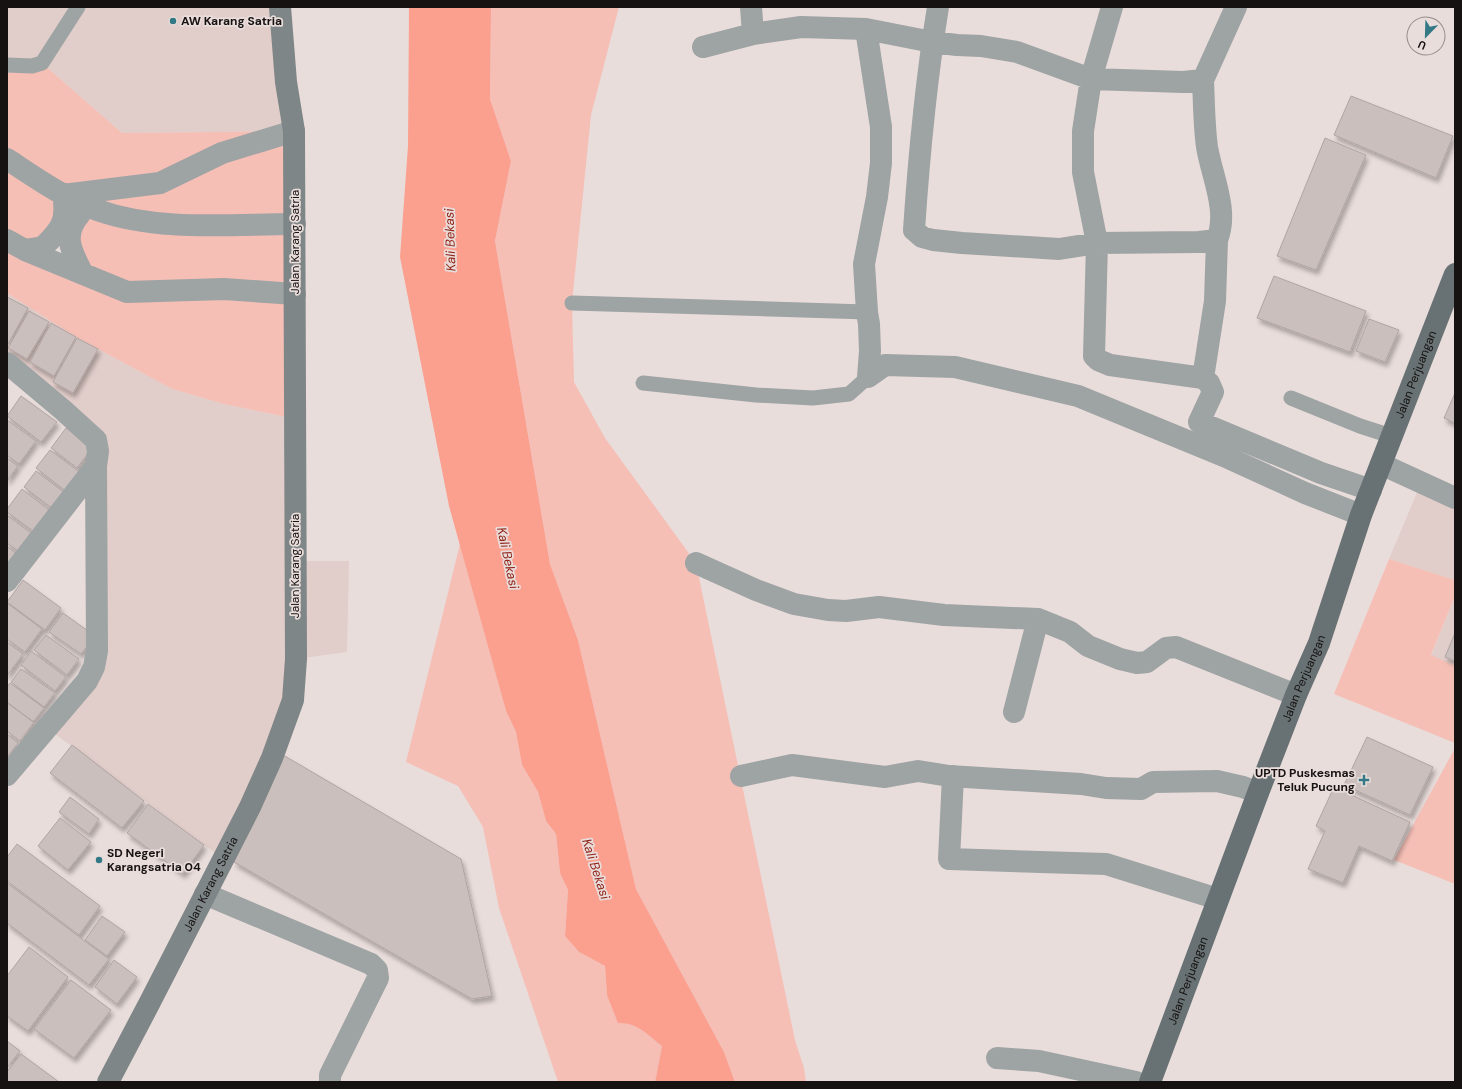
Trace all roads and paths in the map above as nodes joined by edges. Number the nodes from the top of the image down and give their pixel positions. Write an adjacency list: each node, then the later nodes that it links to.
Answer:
1 (78, 7): 11 (lane)
2 (280, 7): 14 (street, Jalan Karang Satria)
3 (751, 7): 8 (street)
4 (938, 7): 9 (street)
5 (1112, 7): 12 (street)
6 (1236, 7): 13 (street)
7 (866, 29): 8 (street); 9 (street); 26 (street)
8 (753, 34): 10 (street)
9 (932, 42): 12 (street); 20 (street)
10 (703, 47)
11 (7, 65)
12 (1091, 79): 13 (street); 20 (street)
13 (1203, 80): 19 (street)
14 (294, 131): 16 (street); 18 (street, Jalan Karang Satria)
15 (7, 159): 16 (street)
16 (63, 195): 17 (street); 21 (street)
17 (97, 210): 18 (street); 22 (street)
18 (295, 224): 24 (street, Jalan Karang Satria)
19 (1217, 240): 20 (street); 29 (street)
20 (1097, 243): 29 (street)
21 (16, 245): 22 (street)
22 (83, 274): 24 (street)
23 (1455, 274): 32 (main road, Jalan Perjuangan)
24 (295, 294): 47 (street, Jalan Karang Satria)
25 (572, 303): 26 (lane)
26 (866, 312): 28 (street)
27 (10, 371): 34 (street)
28 (868, 377): 30 (lane); 37 (street)
29 (1203, 378): 35 (street)
30 (643, 383)
31 (1291, 398): 32 (lane)
32 (1391, 436): 33 (main road, Jalan Perjuangan)
33 (1380, 464): 35 (main road, Jalan Perjuangan); 36 (street)
34 (96, 466): 39 (street); 43 (street)
35 (1371, 490): 37 (main road, Jalan Perjuangan)
36 (1455, 498)
37 (1361, 516): 41 (main road, Jalan Perjuangan)
38 (696, 563): 40 (street)
39 (7, 581)
40 (1038, 619): 41 (street); 42 (street)
41 (1296, 695): 46 (main road, Jalan Perjuangan)
42 (1014, 712)
43 (7, 775)
44 (742, 776): 45 (street)
45 (953, 776): 46 (street); 48 (street)
46 (1258, 793): 48 (main road, Jalan Perjuangan)
47 (205, 894): 50 (street, Jalan Karang Satria); 51 (street)
48 (1218, 899): 53 (main road, Jalan Perjuangan)
49 (997, 1058): 52 (street)
50 (108, 1082)
51 (330, 1082)
52 (1136, 1082)
53 (1150, 1082)

